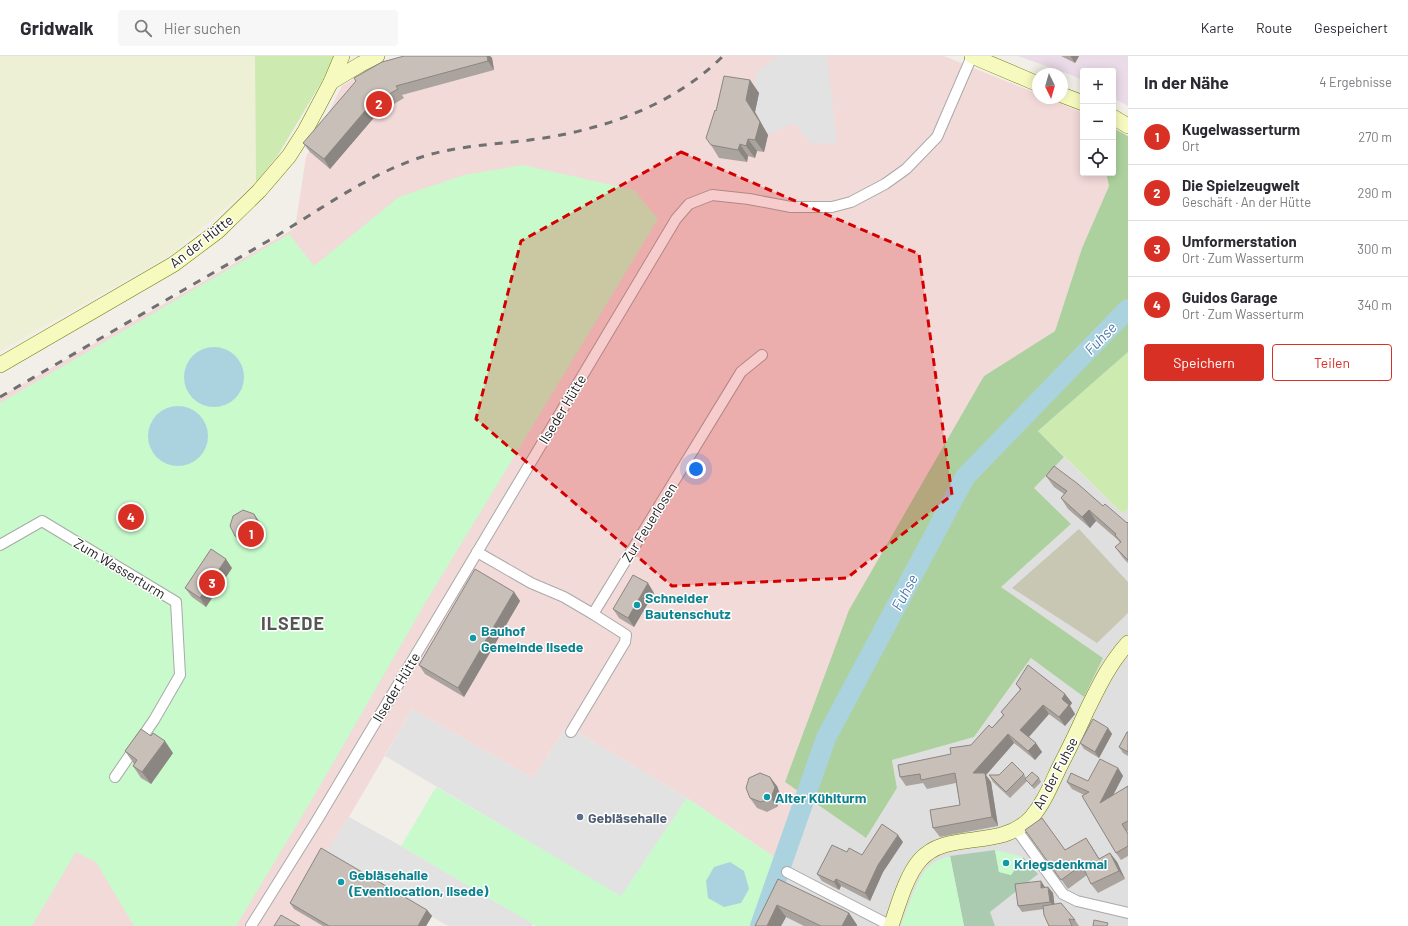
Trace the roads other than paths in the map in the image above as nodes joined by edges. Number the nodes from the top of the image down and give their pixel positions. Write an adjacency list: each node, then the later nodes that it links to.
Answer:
1 (342, 56): 5 (street, An der Hütte)
2 (377, 56): 5 (street)
3 (972, 56): 4 (street); 13 (street, Ilseder Hütte)
4 (1032, 81)
5 (331, 82): 11 (street, An der Hütte)
6 (1068, 98): 7 (street)
7 (1080, 103)
8 (1116, 119): 9 (street)
9 (1128, 126)
10 (762, 355): 14 (street, Zur Feuerlosen)
11 (0, 365)
12 (0, 545): 17 (street, Zum Wasserturm)
13 (477, 552): 14 (street); 21 (street, Ilseder Hütte)
14 (593, 614): 16 (street)
15 (1128, 643): 18 (street, An der Fuhse)
16 (571, 732)
17 (115, 778)
18 (1016, 829): 20 (street); 22 (street, An der Fuhse)
19 (787, 872): 22 (street, An der Fuhse)
20 (1128, 913)
21 (251, 926)
22 (891, 926)

